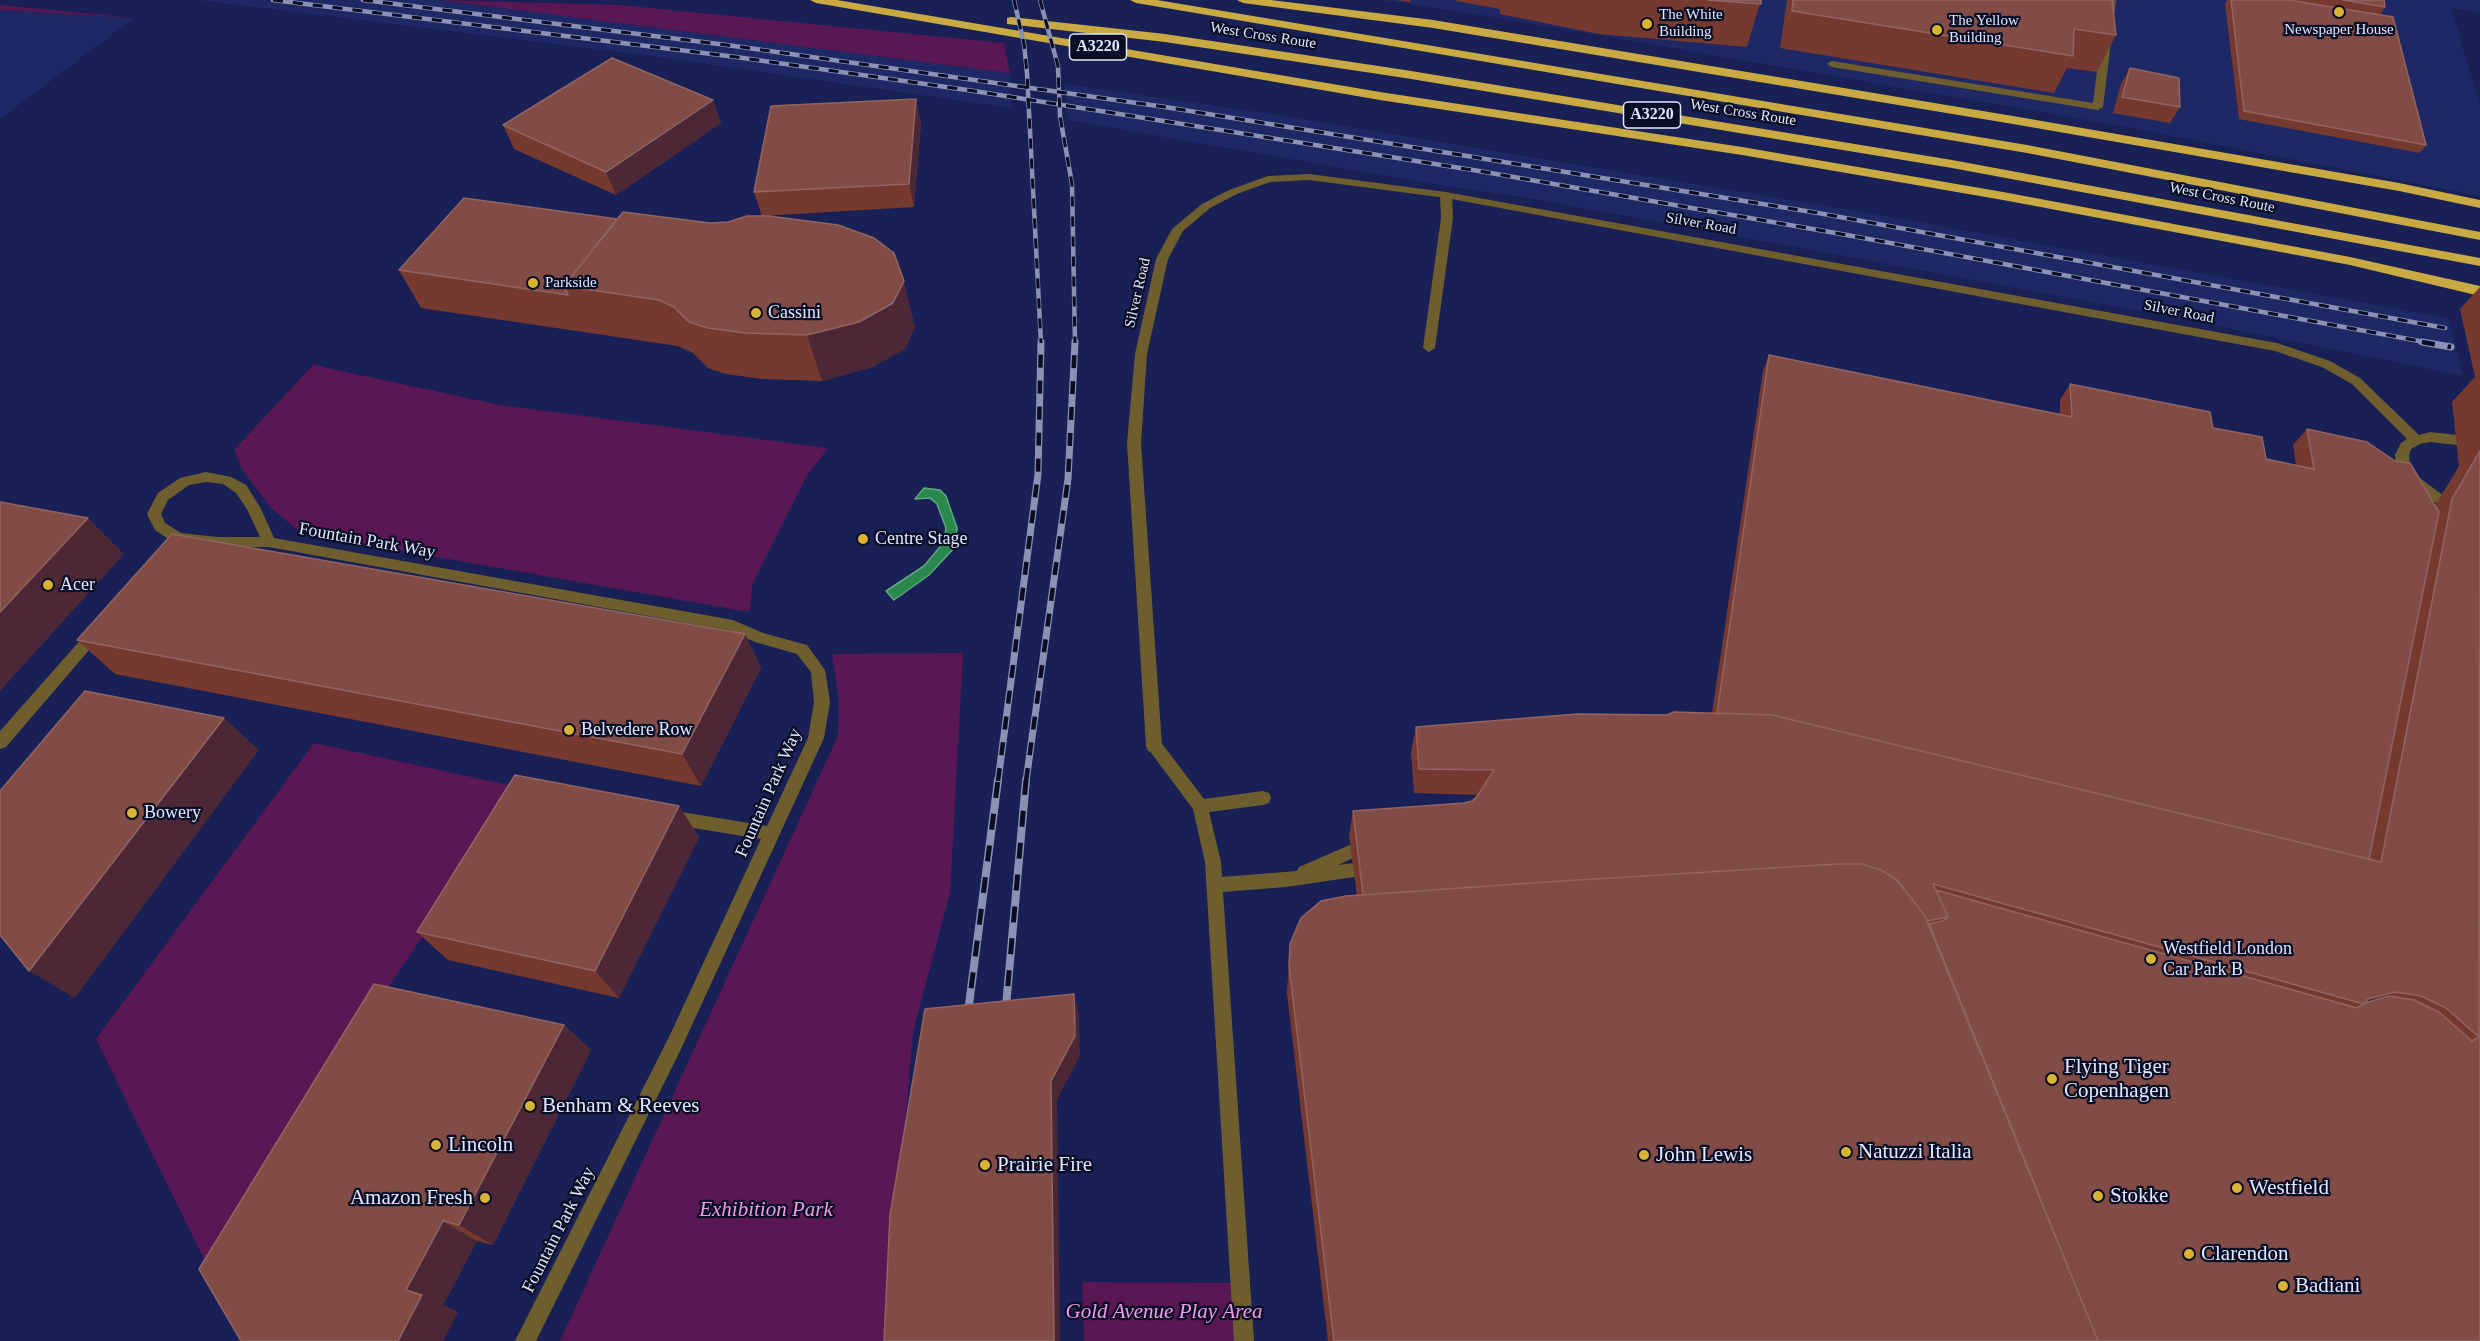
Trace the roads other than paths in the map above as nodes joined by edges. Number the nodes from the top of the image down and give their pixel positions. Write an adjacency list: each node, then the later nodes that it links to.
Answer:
1 (817, 0): 9 (highway, West Cross Route / A3220); 10 (highway, A3220)
2 (1136, 0): 8 (highway, West Cross Route / A3220)
3 (1243, 0): 7 (highway)
4 (2111, 0): 5 (street)
5 (1832, 64)
6 (1446, 195): 11 (street); 12 (street, Silver Road); 19 (street, Silver Road)
7 (2480, 204)
8 (2480, 236)
9 (2480, 262)
10 (2480, 291)
11 (1429, 348)
12 (2416, 440): 13 (street); 14 (street)
13 (2457, 440)
14 (2439, 500)
15 (269, 542): 15 (street, Fountain Park Way); 21 (street, Fountain Park Way)
16 (108, 618): 17 (street)
17 (0, 742)
18 (1263, 798): 19 (street)
19 (1200, 806): 25 (street)
20 (650, 814): 21 (street)
21 (773, 834): 26 (street, Fountain Park Way)
22 (1352, 851): 24 (street)
23 (1364, 867): 24 (street)
24 (1286, 880): 25 (street)
25 (1215, 885): 27 (street)
26 (525, 1341)
27 (1244, 1341)

